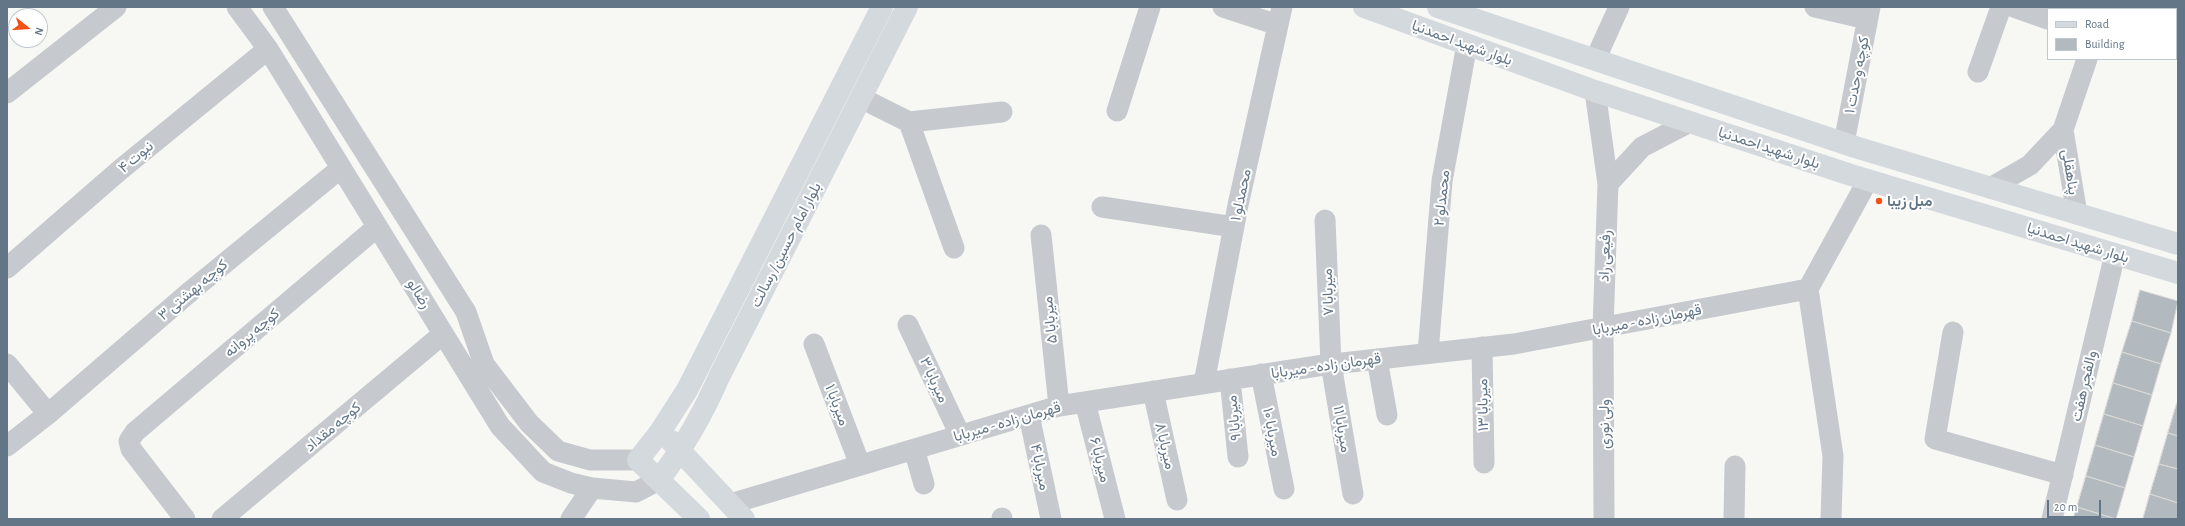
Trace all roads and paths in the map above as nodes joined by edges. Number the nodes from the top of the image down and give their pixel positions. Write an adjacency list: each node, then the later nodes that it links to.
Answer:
1 (116, 7): 23 (street)
2 (237, 7): 18 (street, رضالو)
3 (273, 7): 72 (street, رضالو)
4 (882, 7): 66 (main road, بلوار امام حسین/ رسالت)
5 (907, 7): 24 (main road, بلوار امام حسین/ رسالت)
6 (1150, 7): 25 (street)
7 (1223, 7): 15 (street)
8 (1364, 7): 17 (main road, بلوار شهید احمدنیا)
9 (1438, 7): 19 (main road, بلوار شهید احمدنیا)
10 (1619, 7): 19 (street)
11 (1815, 7): 14 (street)
12 (2001, 7): 21 (street)
13 (2014, 7): 16 (street)
14 (1869, 13): 30 (street, کوچه وحدت ۱)
15 (1280, 16): 39 (street, محمدلو ۱)
16 (2047, 19)
17 (1467, 44): 22 (main road, بلوار شهید احمدنیا); 53 (street, محمدلو ۲)
18 (268, 49): 31 (street, رضالو); 44 (street, نبوت ۴)
19 (1594, 60): 30 (main road, بلوار شهید احمدنیا)
20 (2087, 60): 29 (street, پناهقلی)
21 (1978, 72)
22 (1596, 91): 28 (main road, بلوار شهید احمدنیا); 33 (street, رفیعی راد)
23 (7, 93)
24 (861, 98): 27 (street); 70 (main road, بلوار امام حسین/ رسالت)
25 (1117, 111)
26 (1002, 112): 27 (street)
27 (909, 122): 42 (street)
28 (1690, 122): 32 (main road, بلوار شهید احمدنیا); 33 (street)
29 (2063, 130): 34 (street, پناهقلی); 36 (street, پناهقلی)
30 (1844, 143): 34 (main road, بلوار شهید احمدنیا)
31 (341, 168): 38 (street, رضالو); 63 (street, کوچه بهشتی ۳)
32 (1868, 180): 43 (main road, بلوار شهید احمدنیا); 46 (street)
33 (1608, 184): 48 (street, رفیعی راد)
34 (1990, 188): 36 (main road, بلوار شهید احمدنیا)
35 (1102, 207): 39 (street)
36 (2077, 214): 41 (main road, بلوار شهید احمدنیا)
37 (1325, 220): 56 (street, میربابا ۷)
38 (377, 227): 50 (street, رضالو); 84 (street, کوچه پروانه)
39 (1234, 227): 59 (street, محمدلو ۱)
40 (1041, 235): 62 (street, میربابا ۵)
41 (2178, 244)
42 (954, 248)
43 (2115, 254): 45 (main road, بلوار شهید احمدنیا); 76 (street, والفجر هفت)
44 (7, 268)
45 (2178, 273)
46 (1808, 289): 48 (street, قهرمان زاده - میربابا); 92 (street)
47 (908, 325): 67 (street, میربابا ۳)
48 (1603, 328): 52 (street, قهرمان زاده - میربابا); 90 (street, ولی نوری)
49 (1953, 332): 76 (street)
50 (444, 334): 79 (street, رضالو); 85 (street, کوچه مقداد)
51 (814, 344): 74 (street, میربابا ۱)
52 (1482, 347): 53 (street, قهرمان زاده - میربابا); 73 (street, میربابا ۱۳)
53 (1428, 353): 54 (street, قهرمان زاده - میربابا)
54 (1377, 359): 56 (street, قهرمان زاده - میربابا); 65 (street)
55 (7, 364): 63 (street)
56 (1331, 364): 57 (street, قهرمان زاده - میربابا); 81 (street, میربابا ۱۱)
57 (1261, 374): 58 (street, قهرمان زاده - میربابا); 80 (street, میربابا ۱۰)
58 (1230, 379): 59 (street, قهرمان زاده - میربابا); 71 (street, میربابا ۹)
59 (1204, 383): 60 (street, قهرمان زاده - میربابا)
60 (1153, 391): 61 (street, قهرمان زاده - میربابا); 82 (street, میربابا ۸)
61 (1085, 402): 62 (street, قهرمان زاده - میربابا); 89 (street, میربابا ۶)
62 (1059, 406): 64 (street, قهرمان زاده - میربابا)
63 (48, 414): 68 (street, کوچه بهشتی ۳)
64 (1029, 415): 67 (street, قهرمان زاده - میربابا); 88 (street, میربابا ۴)
65 (1387, 415)
66 (660, 432): 70 (main road); 72 (main road, بلوار امام حسین/ رسالت)
67 (960, 435): 69 (street, قهرمان زاده - میربابا)
68 (7, 446)
69 (914, 449): 74 (street, قهرمان زاده - میربابا); 78 (street)
70 (681, 451): 77 (main road, بلوار امام حسین/ رسالت); 83 (main road)
71 (1238, 457)
72 (638, 460): 77 (main road)
73 (1484, 463)
74 (860, 465): 83 (street, قهرمان زاده - میربابا)
75 (1736, 466): 91 (street)
76 (2063, 475): 93 (street, والفجر هفت)
77 (659, 480): 79 (street, رضالو); 87 (main road)
78 (924, 484)
79 (592, 488): 86 (street)
80 (1284, 489)
81 (1353, 494)
82 (1177, 500)
83 (737, 512)
84 (185, 519)
85 (222, 519)
86 (571, 519)
87 (699, 519)
88 (1051, 519)
89 (1115, 519)
90 (1604, 519)
91 (1734, 519)
92 (1830, 519)
93 (2052, 519)

